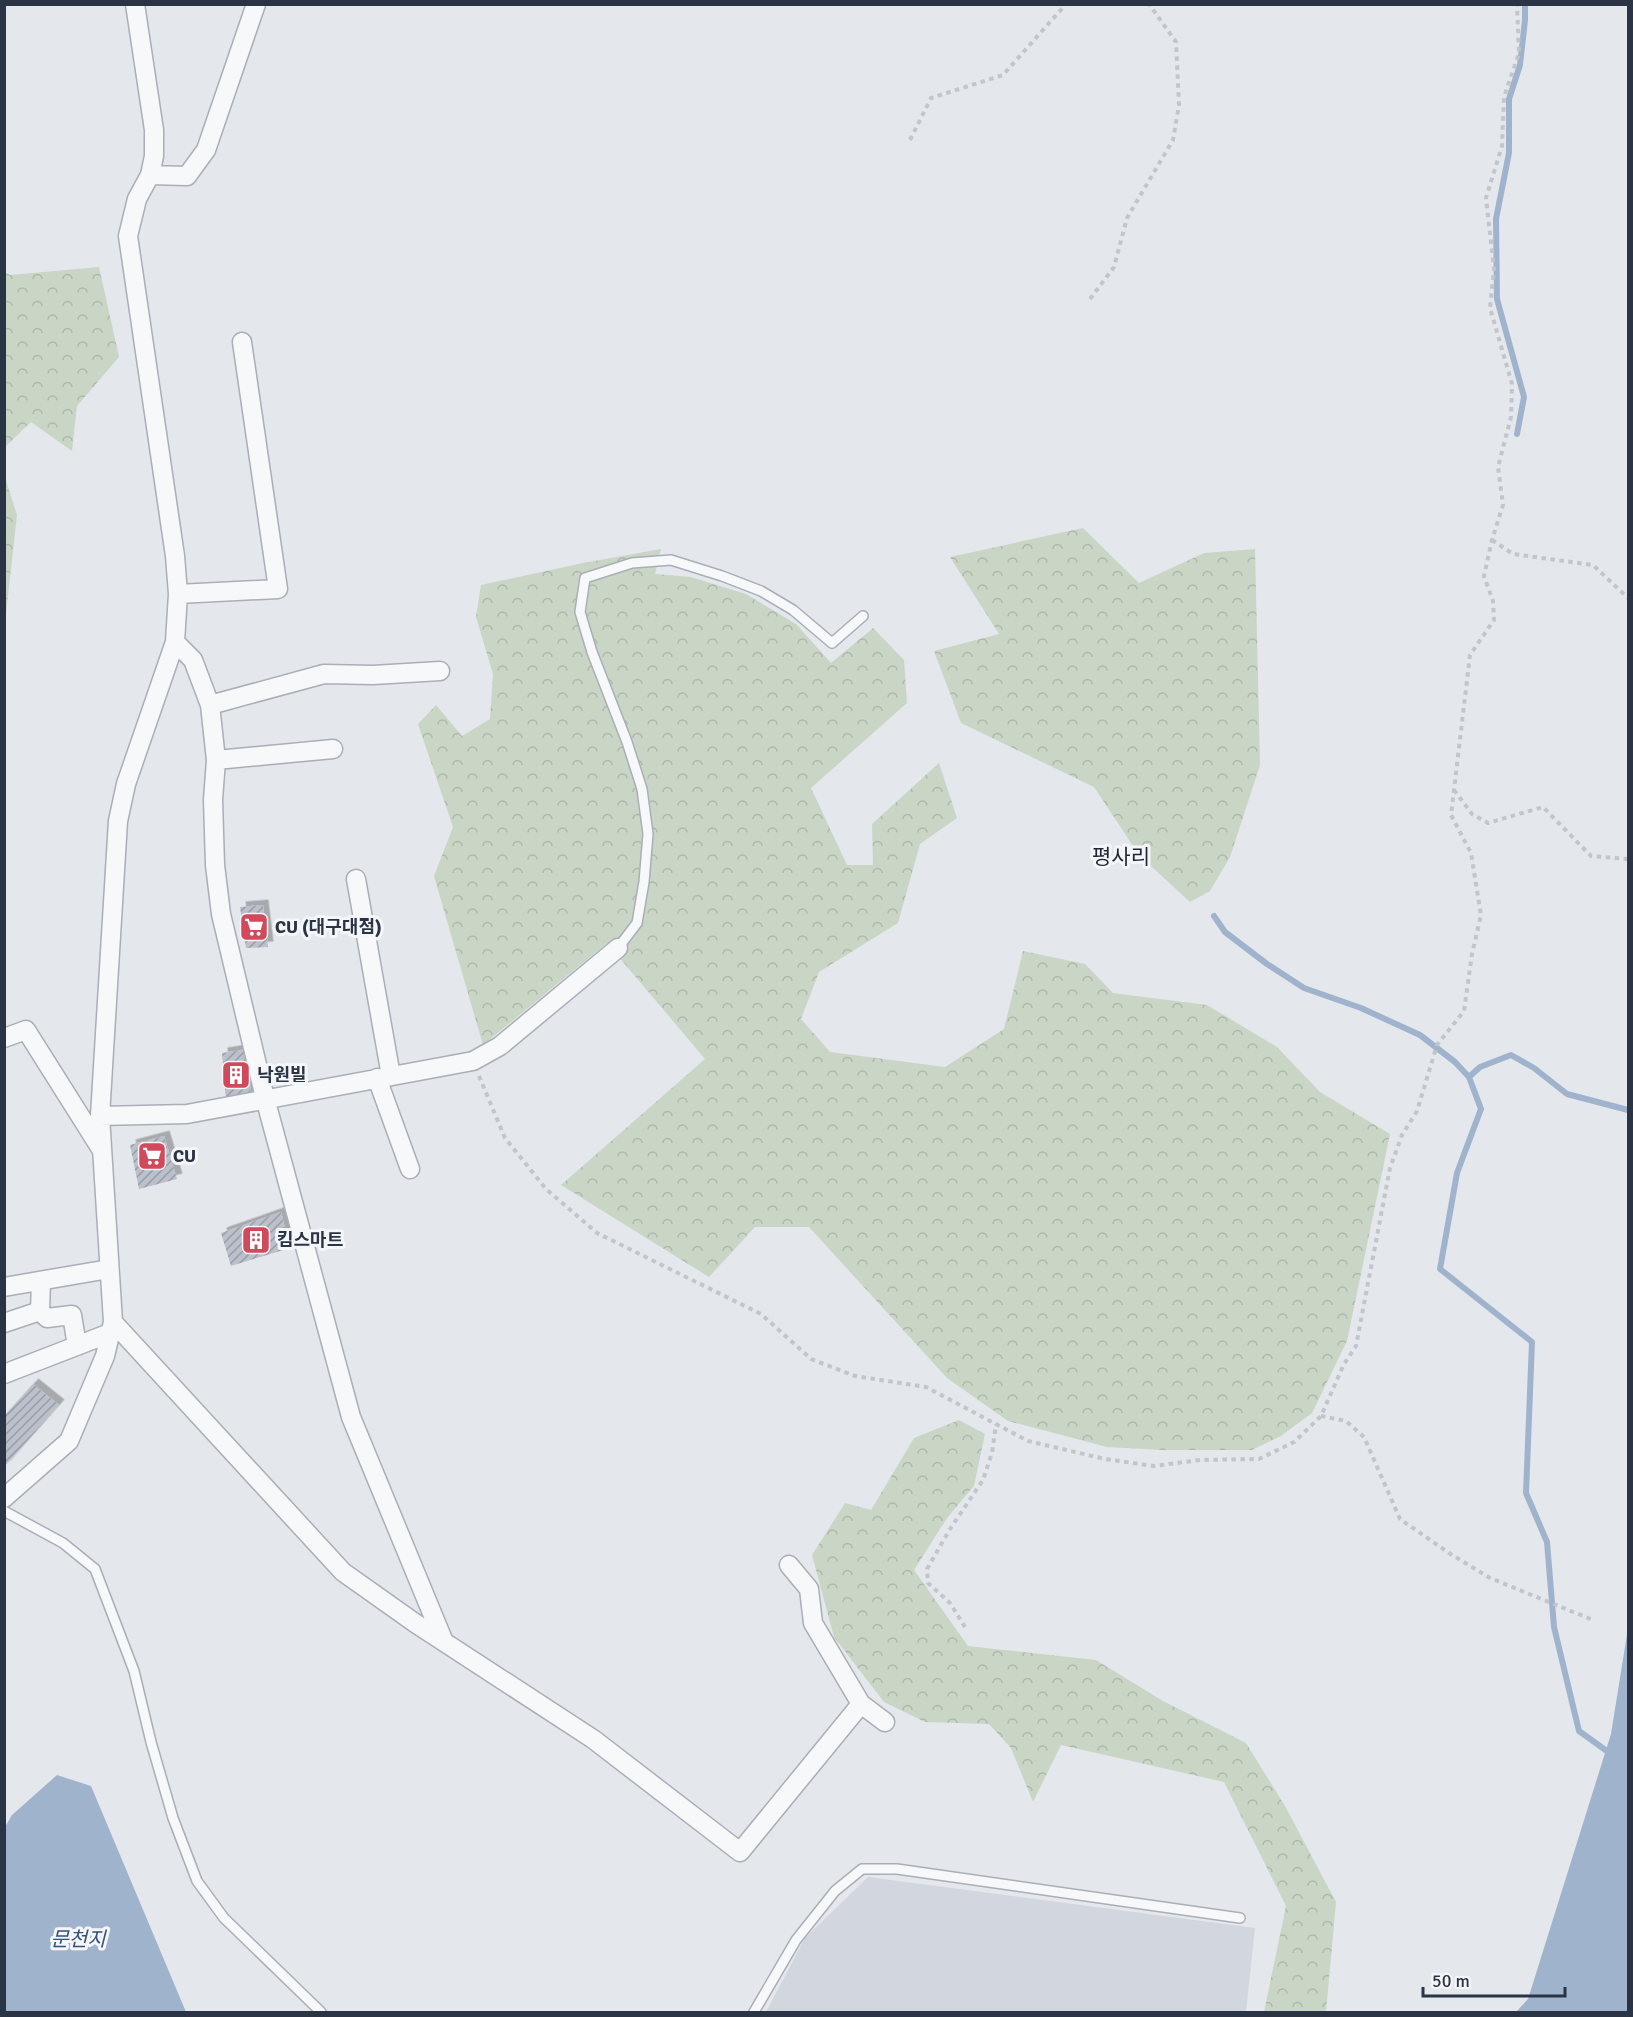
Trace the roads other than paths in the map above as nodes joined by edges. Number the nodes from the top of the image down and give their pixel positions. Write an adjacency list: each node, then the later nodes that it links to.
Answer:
1 (135, 4): 3 (street)
2 (256, 4): 3 (street)
3 (150, 175): 5 (street)
4 (242, 342): 5 (street)
5 (178, 594): 7 (street)
6 (863, 616): 13 (lane)
7 (175, 642): 9 (street); 17 (street)
8 (440, 671): 9 (street)
9 (210, 705): 11 (street)
10 (333, 749): 11 (street)
11 (216, 760): 16 (street)
12 (356, 879): 15 (street)
13 (618, 948): 15 (street)
14 (4, 1038): 18 (street)
15 (384, 1077): 16 (street); 19 (street)
16 (265, 1098): 17 (street); 32 (street)
17 (100, 1116): 18 (street)
18 (102, 1151): 20 (street)
19 (410, 1169)
20 (109, 1264): 21 (street); 22 (street); 26 (street)
21 (4, 1279)
22 (41, 1281): 23 (street); 24 (street)
23 (4, 1287)
24 (40, 1311): 25 (street); 27 (street)
25 (4, 1323)
26 (111, 1328): 27 (street); 29 (street); 32 (street)
27 (78, 1346): 28 (street)
28 (4, 1374)
29 (4, 1498)
30 (4, 1511): 36 (lane)
31 (789, 1565): 33 (street)
32 (444, 1642): 33 (street)
33 (861, 1704): 34 (street)
34 (885, 1722)
35 (1240, 1918): 37 (lane)
36 (321, 2013)
37 (754, 2013)

